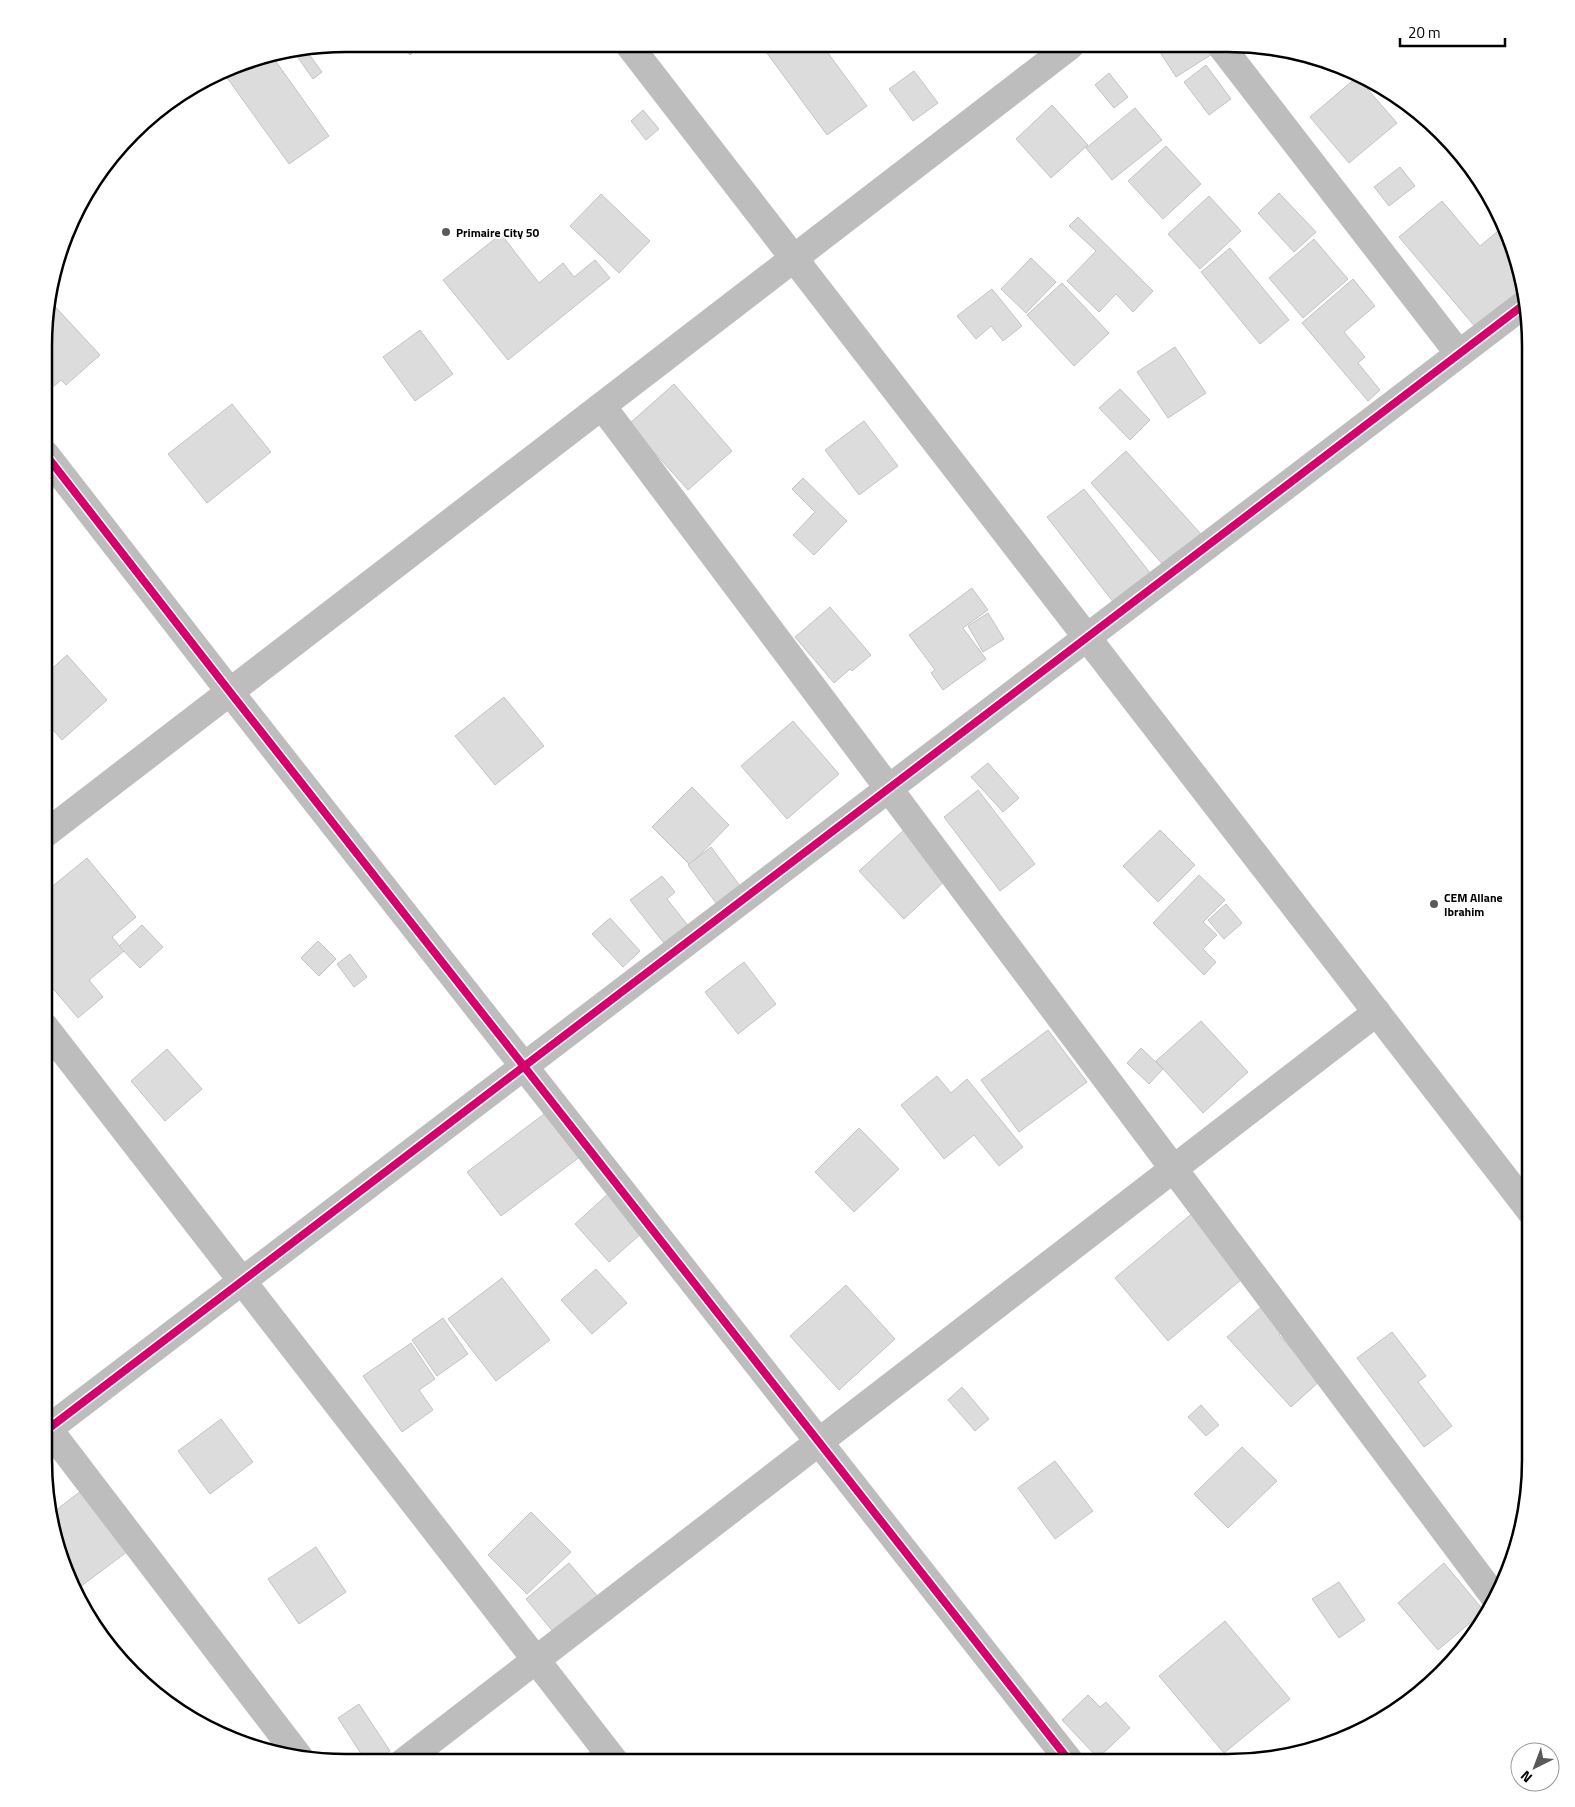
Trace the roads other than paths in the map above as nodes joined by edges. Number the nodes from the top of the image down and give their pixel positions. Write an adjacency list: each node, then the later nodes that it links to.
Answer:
1 (637, 53): 4 (street)
2 (1061, 53): 4 (street)
3 (1226, 53): 6 (street)
4 (795, 257): 7 (street); 9 (street)
5 (1520, 308): 6 (street)
6 (1459, 354): 9 (street)
7 (602, 406): 10 (street); 11 (street)
8 (53, 464): 10 (street)
9 (1088, 636): 11 (street); 13 (street)
10 (230, 692): 12 (street); 15 (street)
11 (888, 789): 15 (street); 16 (street)
12 (53, 829)
13 (1377, 1012): 16 (street); 17 (street)
14 (53, 1037): 18 (street)
15 (524, 1066): 18 (street); 21 (street)
16 (1173, 1169): 21 (street); 22 (street)
17 (1522, 1200)
18 (242, 1281): 19 (street); 23 (street)
19 (53, 1423)
20 (53, 1437): 24 (street)
21 (819, 1442): 23 (street); 27 (street)
22 (1491, 1593)
23 (536, 1660): 25 (street); 26 (street)
24 (294, 1750)
25 (414, 1754)
26 (609, 1754)
27 (1064, 1754)

